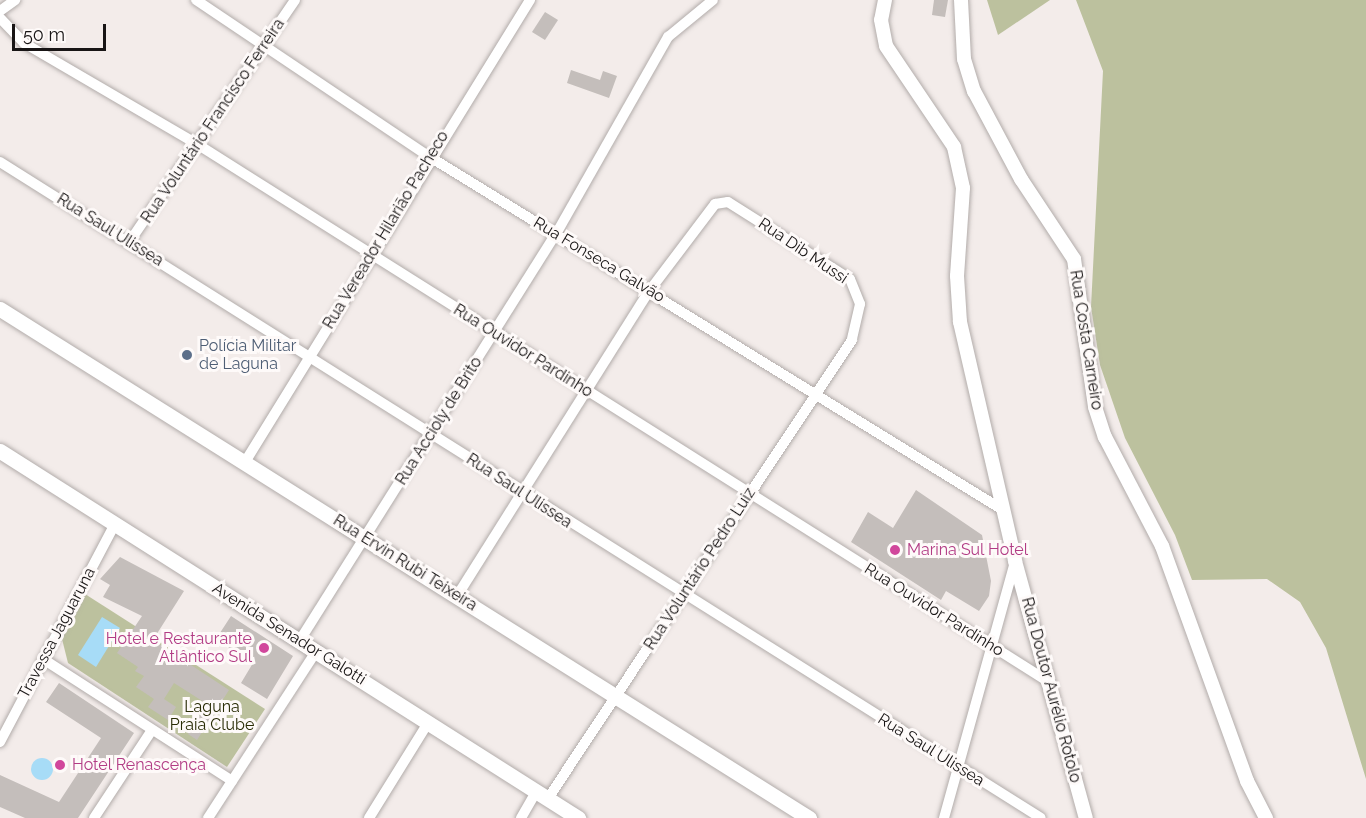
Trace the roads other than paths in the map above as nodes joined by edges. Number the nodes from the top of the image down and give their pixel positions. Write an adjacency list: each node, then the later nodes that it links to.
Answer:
1 (15, 0): 8 (street)
2 (295, 0): 10 (street, Rua Voluntário Francisco Ferreira)
3 (530, 0): 12 (street, Rua Vereador Hilarião Pacheco)
4 (713, 0): 14 (street, Rua Accioly de Brito)
5 (885, 0): 29 (street, Rua Doutor Aurélio Rotolo)
6 (961, 0): 56 (street, Rua Costa Carneiro)
7 (200, 1): 10 (street, Rua Fonseca Galvão)
8 (0, 11)
9 (0, 18): 11 (street, Rua Ouvidor Pardinho)
10 (263, 47): 11 (street, Rua Voluntário Francisco Ferreira); 12 (street, Rua Fonseca Galvão)
11 (197, 144): 15 (street, Rua Voluntário Francisco Ferreira); 16 (street, Rua Ouvidor Pardinho)
12 (430, 157): 14 (street, Rua Fonseca Galvão); 16 (street, Rua Vereador Hilarião Pacheco)
13 (0, 162): 15 (street, Rua Saul Ulissea)
14 (556, 234): 17 (street, Rua Fonseca Galvão); 19 (street, Rua Accioly de Brito)
15 (130, 241): 21 (street, Rua Saul Ulissea)
16 (371, 255): 19 (street, Rua Ouvidor Pardinho); 21 (street, Rua Vereador Hilarião Pacheco)
17 (650, 290): 20 (street, Rua Dib Mussi); 22 (street); 23 (street, Rua Fonseca Galvão)
18 (0, 309): 26 (main road, Rua Ervin Rubi Teixeira)
19 (494, 332): 22 (street, Rua Ouvidor Pardinho); 24 (street, Rua Accioly de Brito)
20 (852, 340): 23 (street, Rua Voluntário Pedro Luiz)
21 (309, 357): 24 (street, Rua Saul Ulissea); 26 (street, Rua Vereador Hilarião Pacheco)
22 (586, 391): 27 (street, Rua Ouvidor Pardinho); 28 (street)
23 (817, 394): 27 (street, Rua Voluntário Pedro Luiz); 29 (street, Rua Fonseca Galvão)
24 (432, 434): 28 (street, Rua Saul Ulissea); 31 (street, Rua Accioly de Brito)
25 (0, 451): 30 (main road, Avenida Senador Galotti)
26 (245, 462): 31 (main road, Rua Ervin Rubi Teixeira)
27 (751, 491): 33 (street, Rua Voluntário Pedro Luiz); 36 (street, Rua Ouvidor Pardinho)
28 (520, 493): 33 (street, Rua Saul Ulissea); 34 (street)
29 (1003, 510): 32 (street, Rua Doutor Aurélio Rotolo)
30 (115, 524): 35 (main road, Avenida Senador Galotti); 38 (street, Travessa Jaguaruna)
31 (366, 538): 34 (main road, Rua Ervin Rubi Teixeira); 35 (street, Rua Accioly de Brito)
32 (1016, 561): 36 (street); 39 (street, Rua Doutor Aurélio Rotolo)
33 (683, 595): 40 (street, Rua Voluntário Pedro Luiz); 44 (street, Rua Saul Ulissea)
34 (457, 596): 40 (main road, Rua Ervin Rubi Teixeira)
35 (300, 640): 37 (main road, Avenida Senador Galotti)
36 (991, 646): 39 (street, Rua Ouvidor Pardinho); 44 (street)
37 (317, 650): 41 (main road, Avenida Senador Galotti); 45 (street)
38 (43, 659): 42 (street); 43 (street, Travessa Jaguaruna)
39 (1049, 682): 55 (street, Rua Doutor Aurélio Rotolo)
40 (616, 696): 46 (street, Rua Voluntário Pedro Luiz); 52 (main road, Rua Ervin Rubi Teixeira)
41 (428, 723): 46 (main road, Avenida Senador Galotti); 49 (street)
42 (152, 729): 45 (street); 47 (street)
43 (0, 742)
44 (957, 767): 53 (street); 54 (street, Rua Saul Ulissea)
45 (232, 782): 48 (street)
46 (541, 796): 50 (street, Rua Voluntário Pedro Luiz); 51 (main road, Avenida Senador Galotti)
47 (94, 818)
48 (208, 818)
49 (369, 818)
50 (521, 818)
51 (578, 818)
52 (809, 818)
53 (944, 818)
54 (1041, 818)
55 (1086, 818)
56 (1266, 818)

